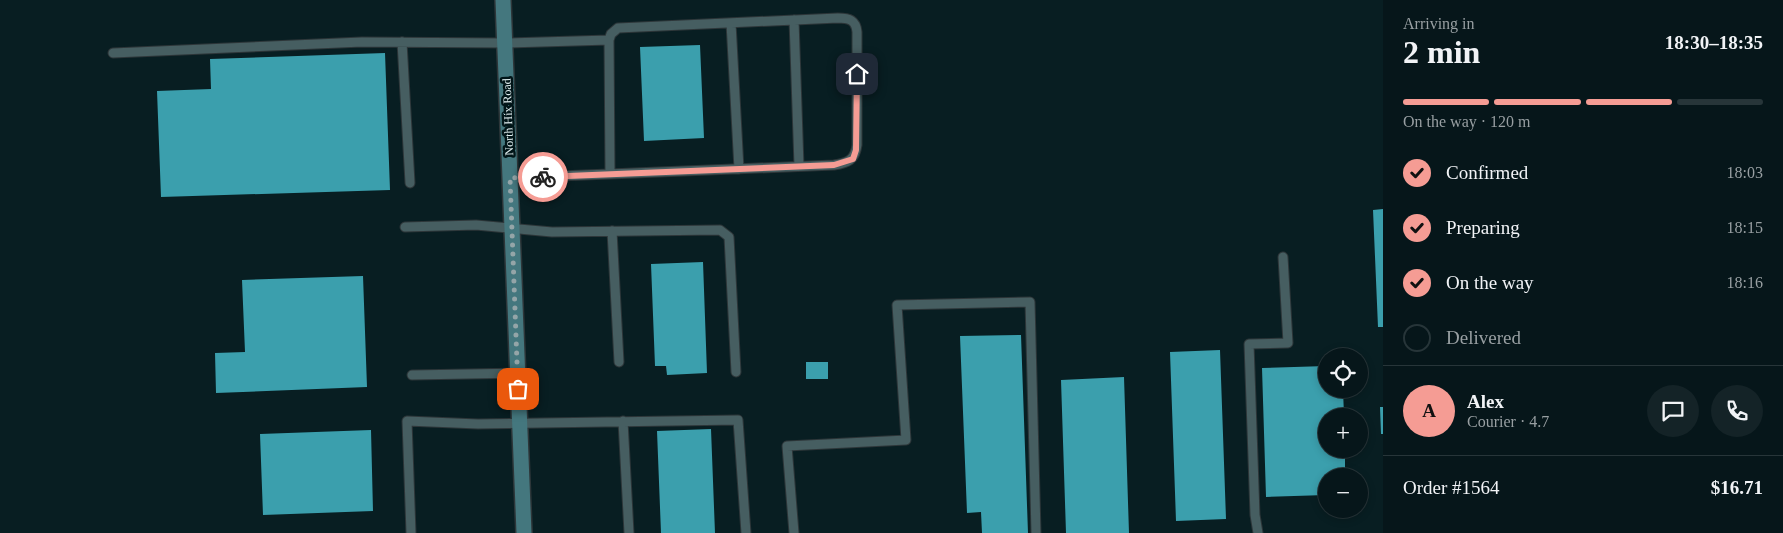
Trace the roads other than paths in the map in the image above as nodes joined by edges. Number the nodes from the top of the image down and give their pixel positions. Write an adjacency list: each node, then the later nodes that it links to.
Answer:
1 (503, 0): 6 (street, North Hix Road)
2 (794, 20): 3 (lane); 8 (lane); 8 (lane)
3 (731, 23): 4 (lane); 9 (lane)
4 (609, 40): 6 (lane); 10 (lane)
5 (402, 42): 6 (lane); 7 (lane); 12 (lane)
6 (504, 43): 11 (street, North Hix Road)
7 (113, 53)
8 (799, 166): 9 (lane)
9 (739, 169): 10 (lane)
10 (610, 173): 11 (lane)
11 (510, 178): 14 (street, North Hix Road)
12 (410, 183)
13 (406, 227): 14 (lane)
14 (512, 228): 15 (lane); 19 (street, North Hix Road)
15 (612, 231): 17 (lane); 18 (lane)
16 (1283, 257): 29 (lane)
17 (619, 362)
18 (736, 372)
19 (518, 373): 20 (lane); 22 (street, North Hix Road)
20 (412, 375)
21 (623, 421): 22 (lane); 25 (lane); 26 (lane)
22 (520, 423): 23 (lane); 24 (street, North Hix Road)
23 (411, 533)
24 (524, 533)
25 (629, 533)
26 (746, 533)
27 (794, 533): 28 (lane)
28 (1036, 533)
29 (1258, 533)

